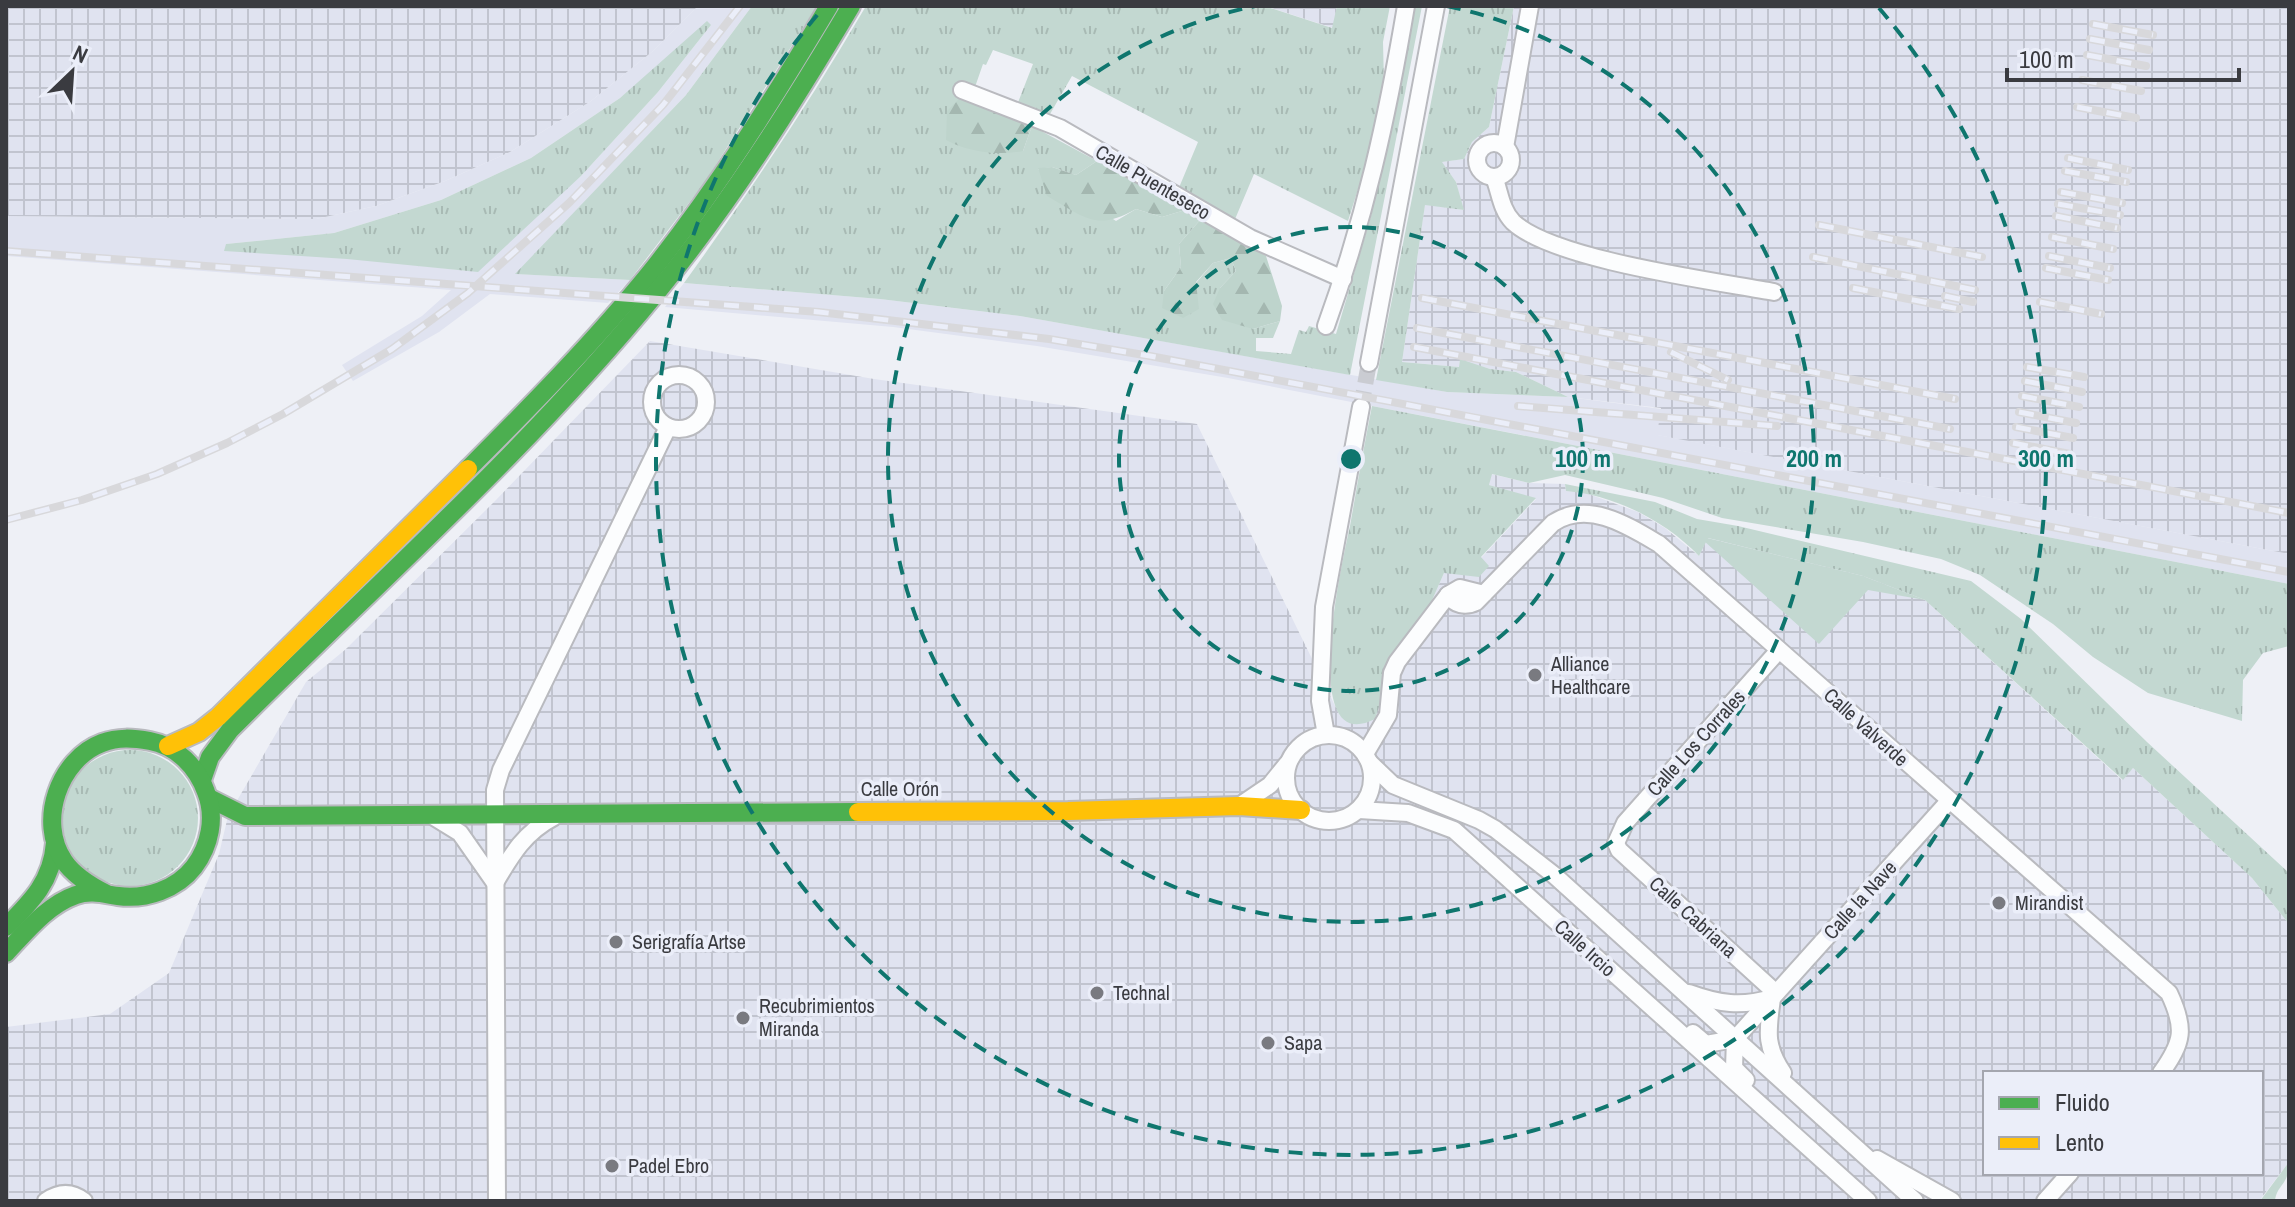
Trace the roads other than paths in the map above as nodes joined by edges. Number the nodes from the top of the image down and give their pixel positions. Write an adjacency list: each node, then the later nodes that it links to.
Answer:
1 (829, 6): 17 (street)
2 (851, 6): 20 (street)
3 (1406, 6): 9 (street)
4 (1436, 6): 12 (street)
5 (1530, 6): 7 (street)
6 (962, 90): 9 (street, Calle Puenteseco)
7 (1498, 145): 8 (street); 8 (street)
8 (1497, 180): 10 (street)
9 (1343, 279): 11 (street)
10 (1774, 292)
11 (1326, 326)
12 (1369, 363)
13 (1361, 407): 16 (street)
14 (668, 427): 25 (street)
15 (1779, 650): 19 (street, Calle Valverde); 21 (street, Calle Valverde); 30 (street, Calle Los Corrales)
16 (1326, 735): 18 (street); 19 (street)
17 (168, 746): 20 (street); 31 (street)
18 (1290, 759): 22 (street); 23 (street)
19 (1368, 759): 24 (street); 36 (street, Calle Ircio)
20 (206, 789): 28 (street, Calle Orón); 29 (street)
21 (1949, 801): 37 (street, Calle la Nave); 40 (street, Calle Valverde)
22 (1239, 806): 23 (street, Calle Orón); 26 (street, Calle Orón)
23 (1301, 810): 24 (street)
24 (1359, 810): 38 (street, Calle Ircio)
25 (494, 813): 26 (street, Calle Orón); 27 (street, Calle Orón); 32 (street)
26 (562, 813): 32 (street)
27 (429, 814): 28 (street, Calle Orón); 32 (street)
28 (245, 816): 29 (street, Calle Orón)
29 (210, 834): 33 (street)
30 (1617, 837): 37 (street, Calle Cabriana)
31 (55, 843): 33 (street); 34 (street)
32 (495, 883): 47 (street)
33 (107, 894): 35 (street)
34 (6, 927)
35 (6, 953)
36 (1683, 991): 37 (street); 39 (street, Calle Ircio)
37 (1774, 996): 39 (street, Calle la Nave); 41 (street)
38 (1642, 999): 39 (street); 42 (street, Calle Ircio)
39 (1735, 1039): 41 (street, Calle Ircio); 42 (street, Calle Ircio)
40 (2162, 1071)
41 (1795, 1091): 43 (street, Calle Ircio)
42 (1789, 1131): 48 (street, Calle Ircio)
43 (1860, 1151): 49 (street, Calle Ircio); 50 (street)
44 (2068, 1175): 51 (street)
45 (46, 1201): 46 (street)
46 (84, 1201)
47 (497, 1201)
48 (1868, 1201)
49 (1915, 1201)
50 (1952, 1201)
51 (2045, 1201)

